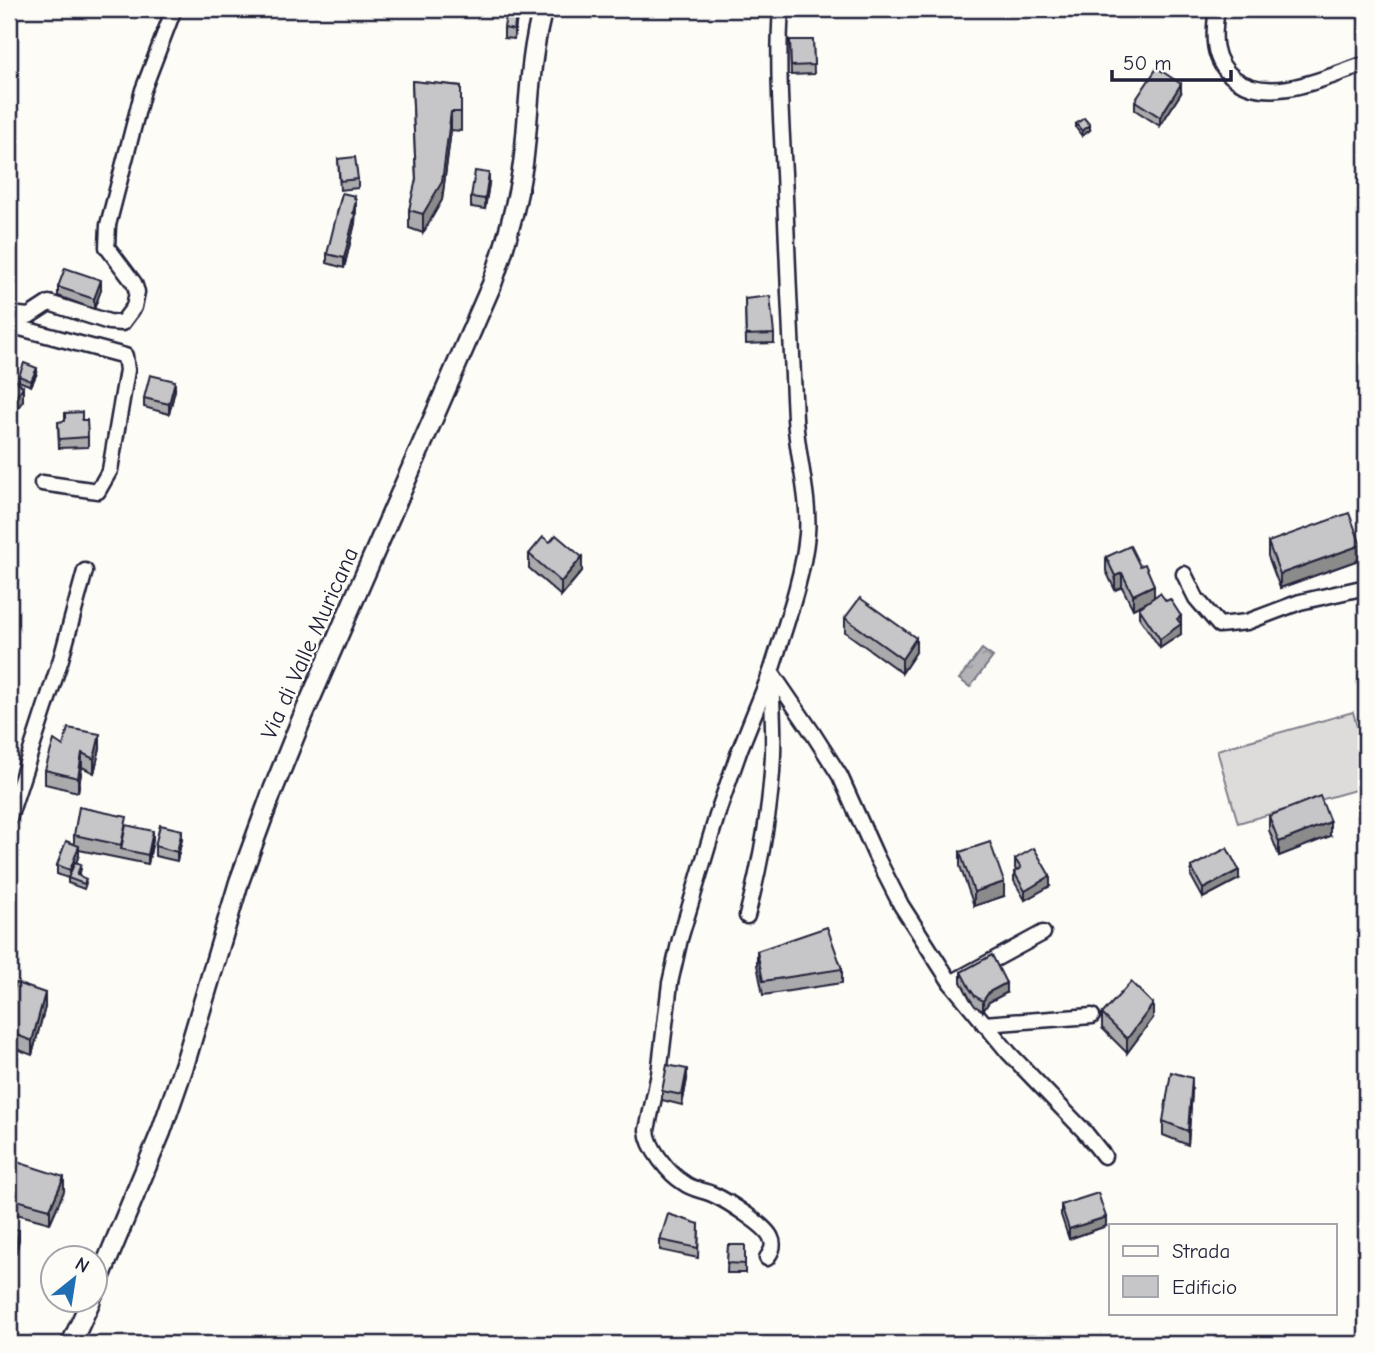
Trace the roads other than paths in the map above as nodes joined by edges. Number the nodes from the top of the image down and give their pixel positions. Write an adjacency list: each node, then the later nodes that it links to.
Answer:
1 (174, 9): 6 (street)
2 (543, 9): 20 (street, Via di Valle Muricana)
3 (781, 9): 12 (street)
4 (1217, 9): 5 (street)
5 (1366, 64)
6 (9, 314)
7 (9, 325): 8 (street)
8 (42, 482)
9 (85, 571): 13 (street)
10 (1184, 574): 11 (street)
11 (1366, 587)
12 (771, 672): 14 (street); 16 (street); 21 (street)
13 (9, 818)
14 (747, 916)
15 (1043, 933): 16 (street)
16 (951, 984): 18 (street)
17 (1092, 1016): 18 (street)
18 (984, 1024): 19 (street)
19 (1104, 1156)
20 (108, 1258)
21 (767, 1258)
22 (85, 1314): 23 (street)
23 (71, 1344)

